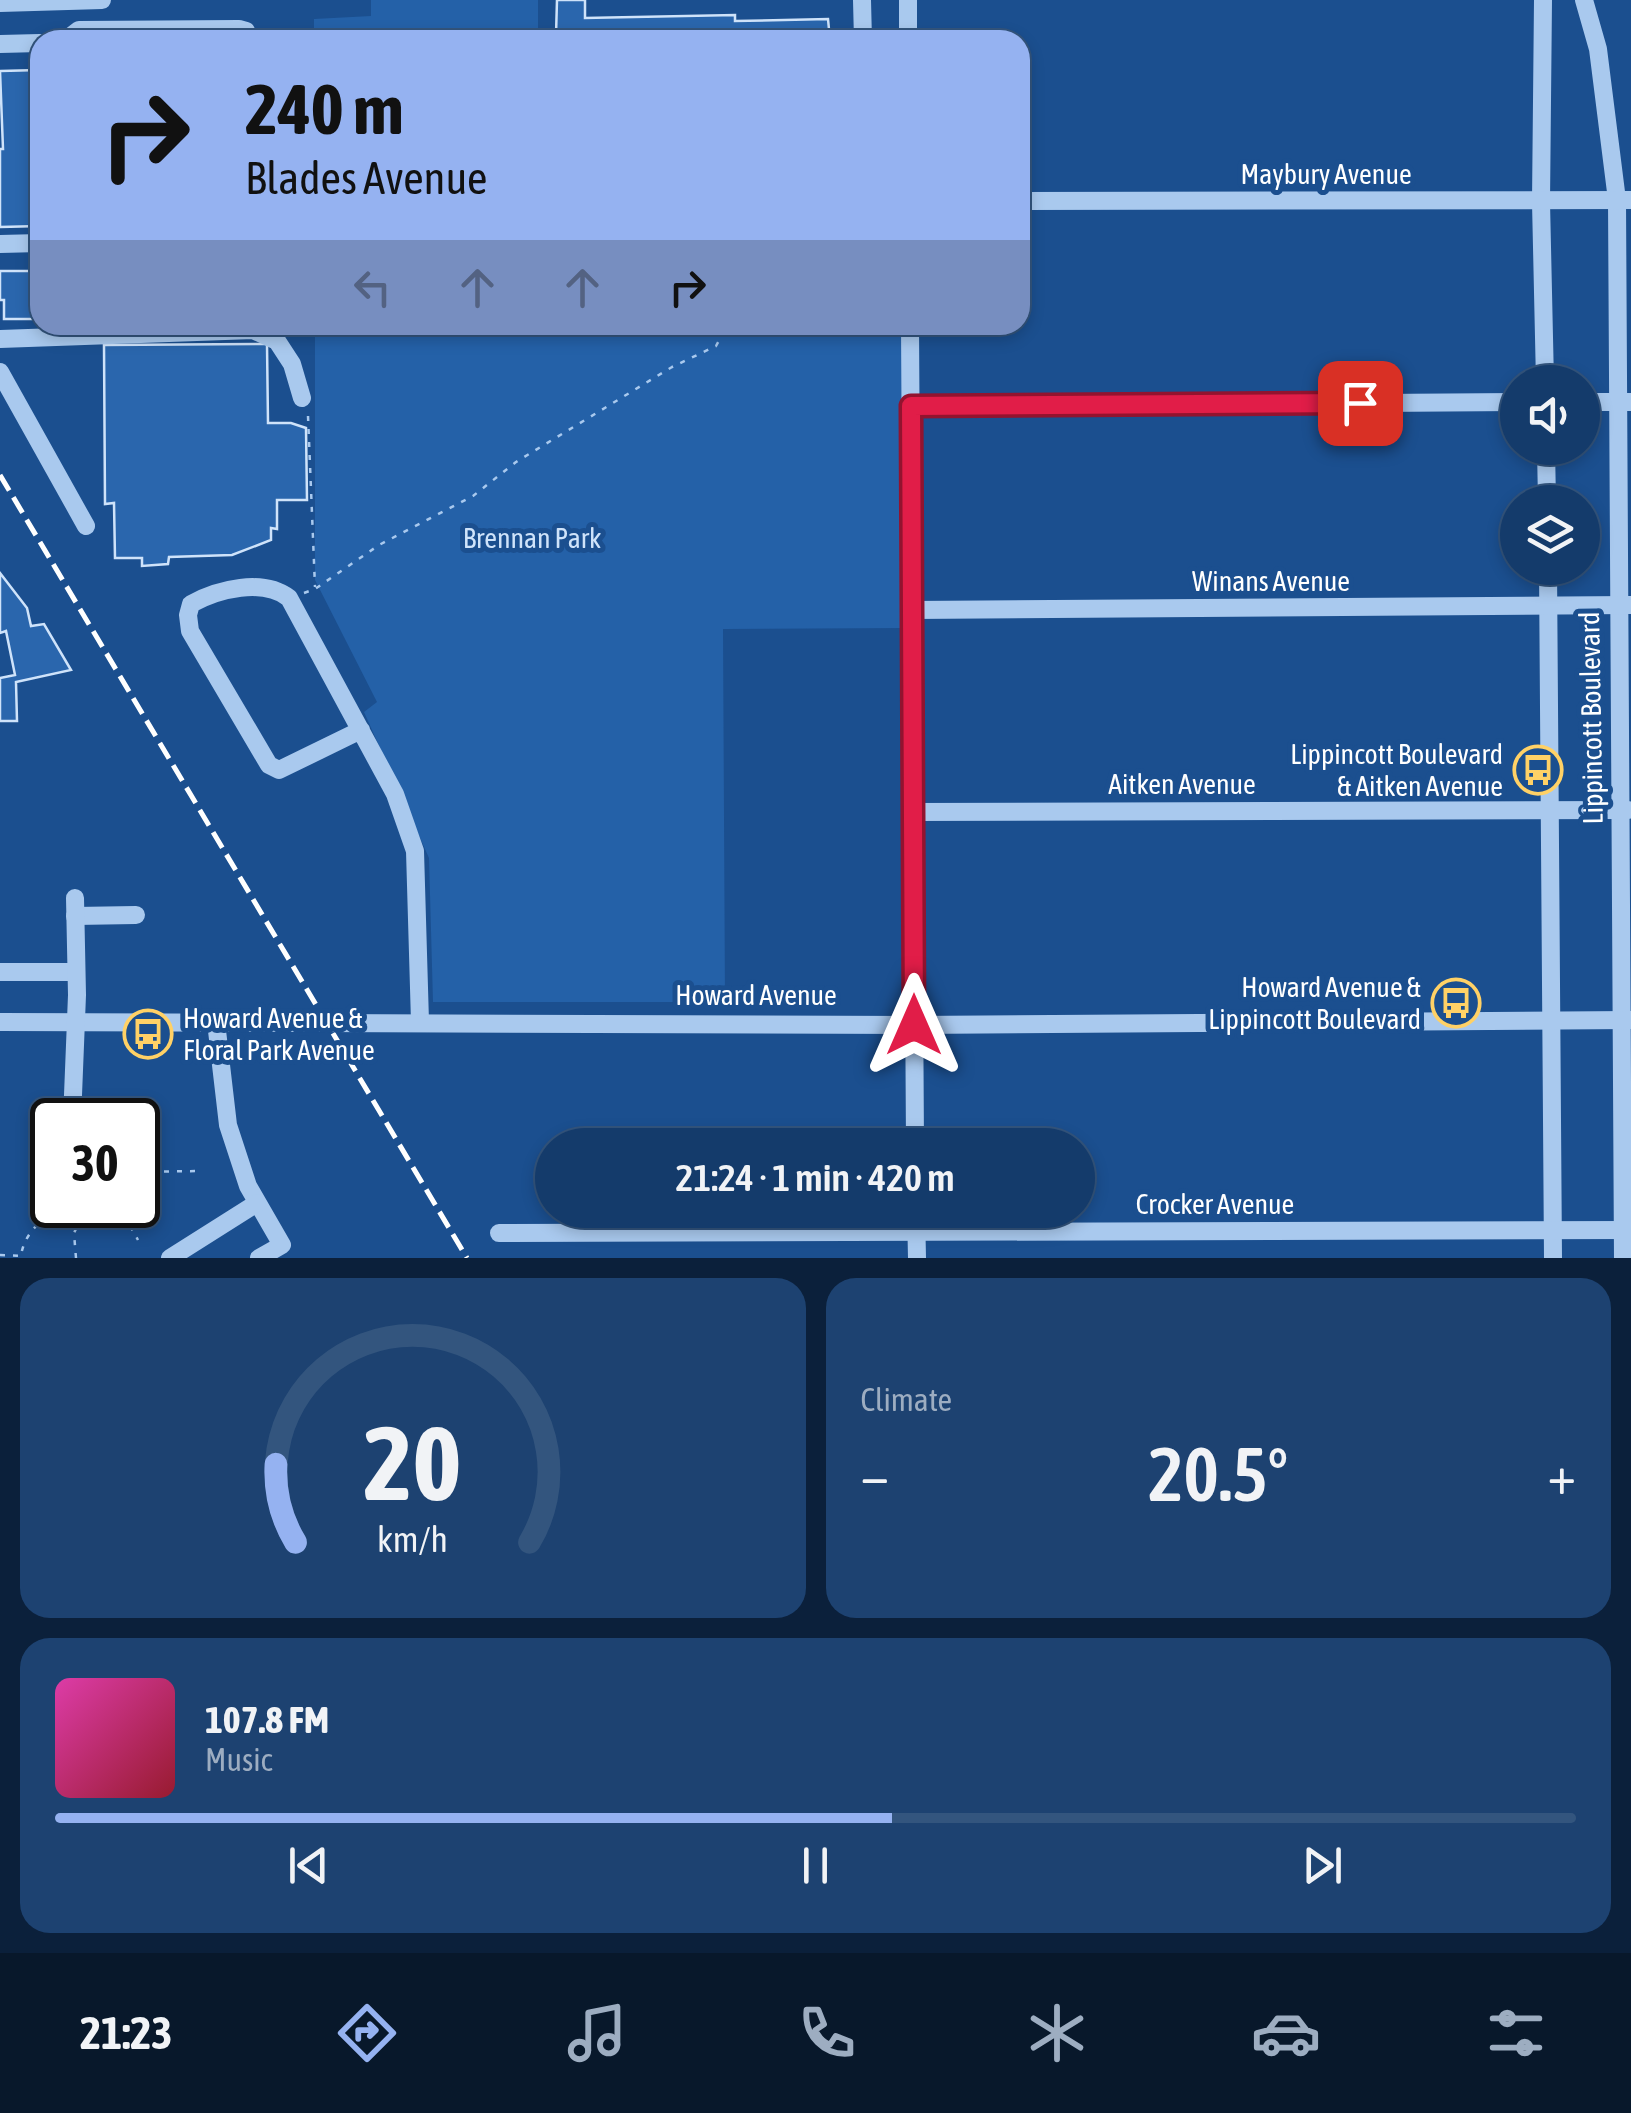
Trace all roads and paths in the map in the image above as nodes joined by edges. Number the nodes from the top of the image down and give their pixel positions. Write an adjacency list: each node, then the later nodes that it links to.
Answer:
1 (102, 0): 6 (street)
2 (862, 0): 9 (street)
3 (908, 0): 10 (street)
4 (1543, 0): 15 (street)
5 (1584, 0): 13 (street, Lippincott Boulevard)
6 (0, 3)
7 (79, 30): 8 (street)
8 (204, 30)
9 (862, 30)
10 (908, 30)
11 (30, 43): 12 (street)
12 (0, 44)
13 (1624, 200): 15 (street, Maybury Avenue); 27 (street, Lippincott Boulevard)
14 (1030, 201): 15 (street, Maybury Avenue)
15 (1541, 202): 23 (street)
16 (30, 243): 17 (street)
17 (0, 244)
18 (112, 335): 22 (street)
19 (264, 335): 25 (street)
20 (722, 335): 31 (path)
21 (910, 335): 28 (street)
22 (0, 339)
23 (1546, 365)
24 (0, 372): 29 (street)
25 (302, 398): 31 (path)
26 (1500, 402): 28 (street)
27 (1625, 402): 33 (street, Lippincott Boulevard)
28 (911, 406): 35 (street)
29 (86, 526)
30 (1548, 585): 34 (street, Lippincott Boulevard)
31 (316, 589): 32 (path)
32 (289, 598): 36 (street); 36 (street)
33 (1624, 605): 34 (street, Winans Avenue); 38 (street, Lippincott Boulevard)
34 (1548, 606): 35 (street, Winans Avenue); 37 (street, Lippincott Boulevard)
35 (912, 610): 39 (street)
36 (360, 730): 47 (street)
37 (1550, 810): 38 (street, Aitken Avenue); 39 (street, Aitken Avenue); 48 (street, Lippincott Boulevard)
38 (1626, 810): 43 (street, Lippincott Boulevard)
39 (913, 812): 49 (street)
40 (136, 915): 42 (street)
41 (0, 972): 42 (street)
42 (76, 972): 45 (street)
43 (1626, 1020): 48 (street, Howard Avenue); 58 (street, Lippincott Boulevard)
44 (0, 1022): 45 (street, Howard Avenue)
45 (76, 1022): 46 (street, Howard Avenue); 50 (street)
46 (216, 1022): 47 (street, Howard Avenue); 54 (street)
47 (420, 1022): 49 (street, Howard Avenue)
48 (1551, 1022): 49 (street, Howard Avenue); 57 (street, Lippincott Boulevard)
49 (914, 1025): 51 (street)
50 (73, 1098)
51 (916, 1128)
52 (199, 1171): 53 (path)
53 (160, 1172)
54 (257, 1202): 64 (street); 65 (street)
55 (36, 1228): 62 (path)
56 (916, 1228): 60 (street)
57 (1554, 1230): 58 (street, Crocker Avenue); 60 (street, Crocker Avenue); 67 (street, Lippincott Boulevard)
58 (1627, 1230): 68 (street, Lippincott Boulevard)
59 (499, 1232): 60 (street, Crocker Avenue)
60 (916, 1232): 66 (street)
61 (138, 1240): 63 (path)
62 (0, 1256)
63 (76, 1258)
64 (170, 1258)
65 (258, 1258)
66 (916, 1258)
67 (1554, 1258)
68 (1623, 1258)

